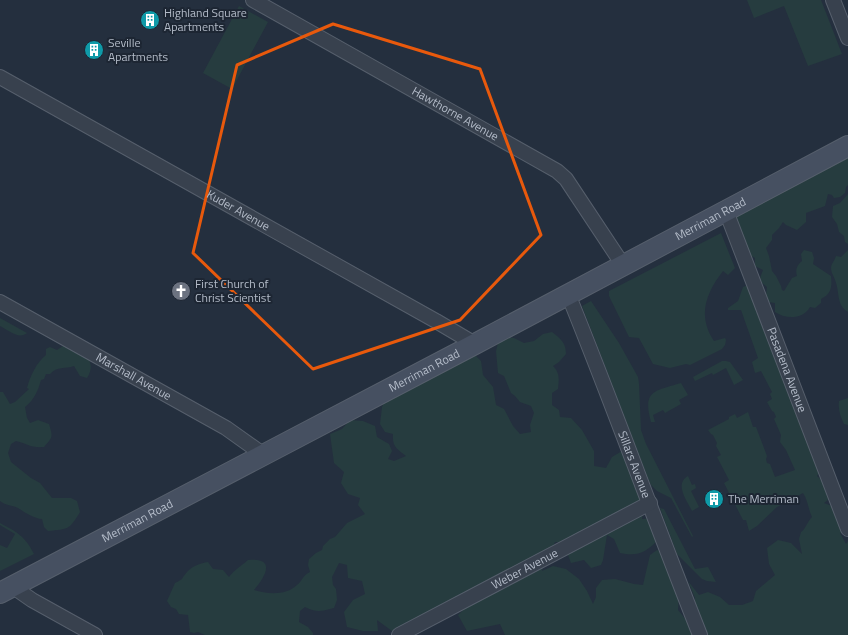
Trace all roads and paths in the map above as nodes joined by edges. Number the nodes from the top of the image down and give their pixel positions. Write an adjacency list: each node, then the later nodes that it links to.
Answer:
1 (253, 0): 7 (street, Hawthorne Avenue)
2 (833, 0): 3 (street)
3 (848, 38)
4 (0, 78): 10 (street, Kuder Avenue)
5 (848, 146): 6 (main road, Merriman Road)
6 (726, 210): 7 (main road, Merriman Road); 13 (street, Pasadena Avenue)
7 (623, 265): 8 (main road, Merriman Road)
8 (568, 294): 10 (main road, Merriman Road); 12 (street, Sillars Avenue)
9 (0, 302): 11 (street, Marshall Avenue)
10 (475, 344): 11 (main road, Merriman Road)
11 (264, 455): 14 (main road, Merriman Road)
12 (650, 503): 16 (street, Weber Avenue); 17 (street, Sillars Avenue)
13 (848, 529)
14 (6, 589): 15 (street)
15 (95, 635)
16 (399, 635)
17 (700, 635)

